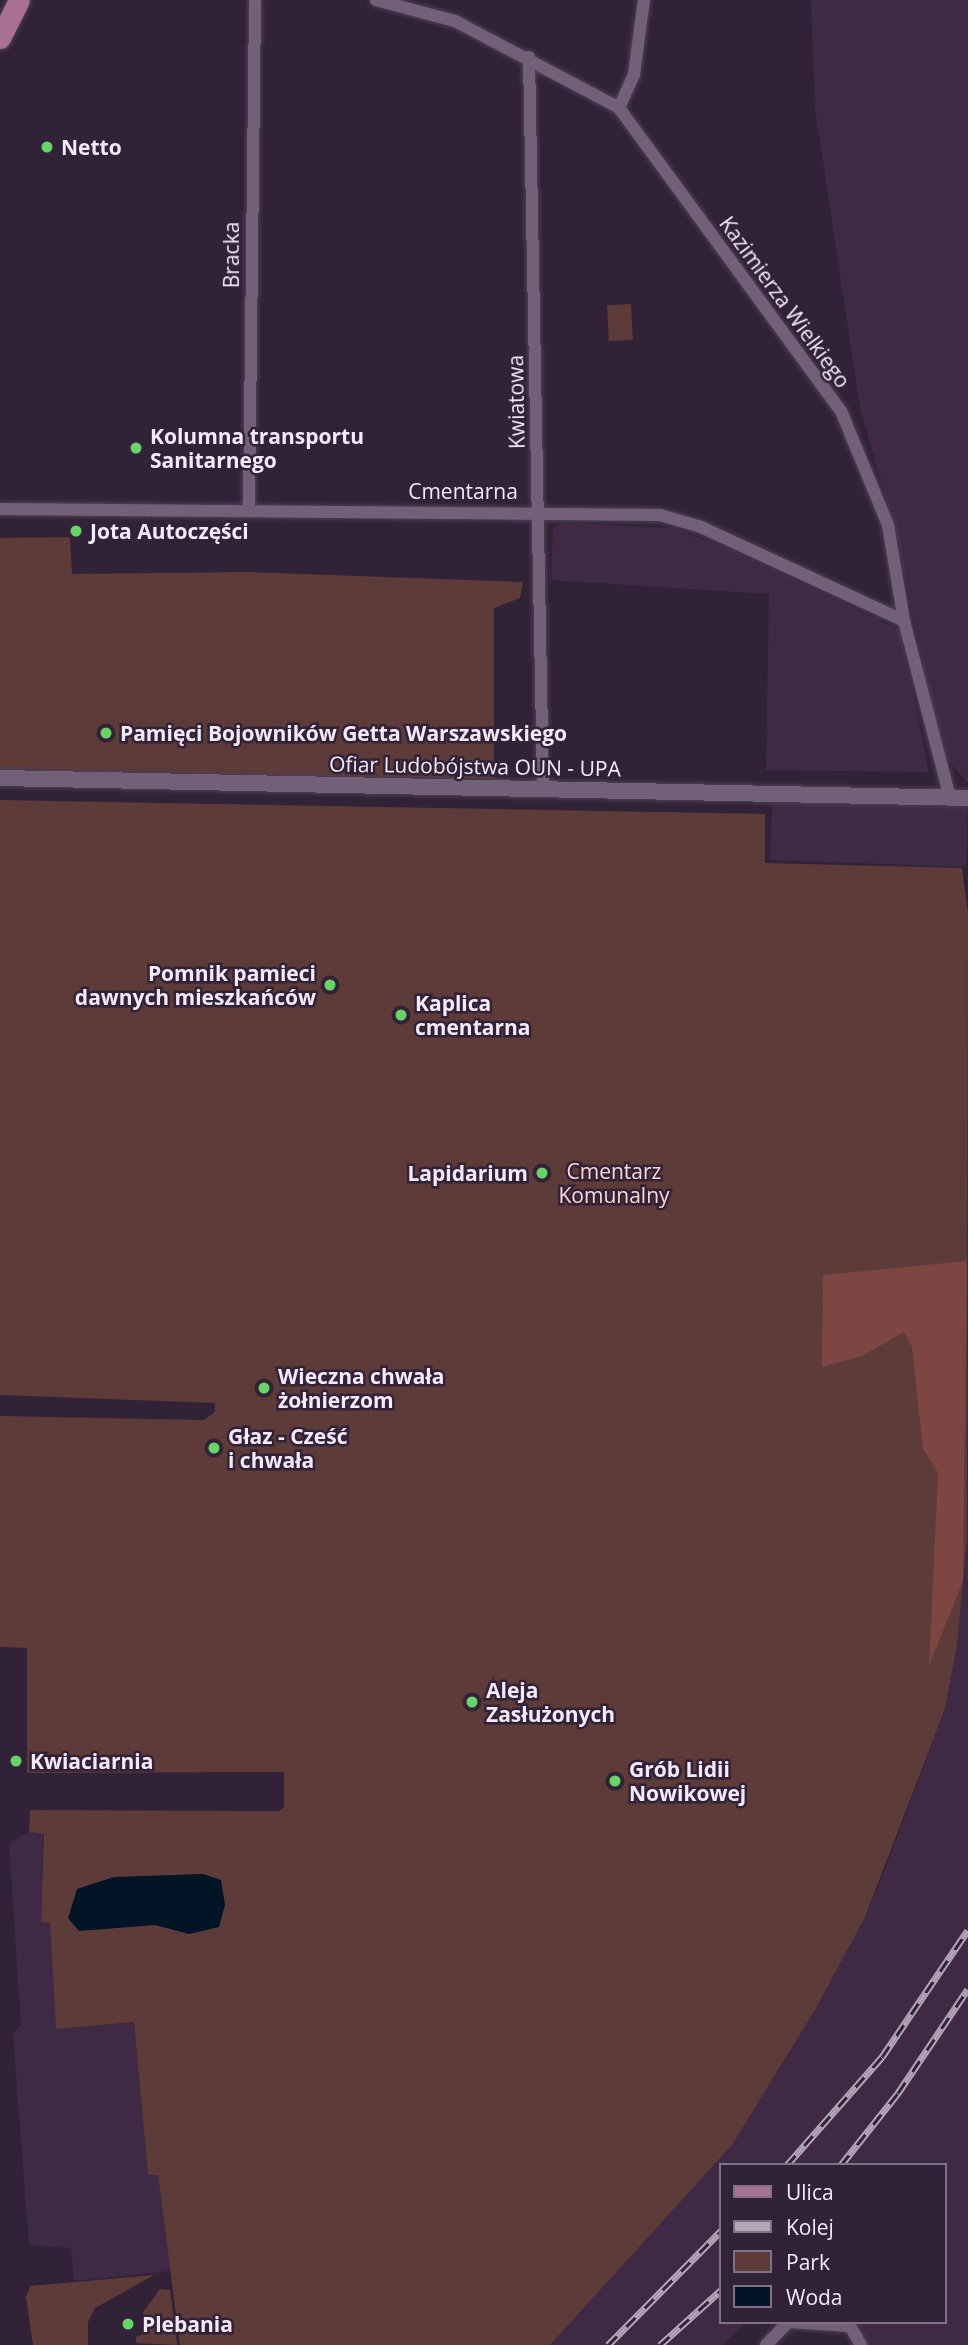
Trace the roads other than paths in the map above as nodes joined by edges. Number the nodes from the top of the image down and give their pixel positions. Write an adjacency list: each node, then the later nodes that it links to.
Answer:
1 (19, 0): 6 (main road)
2 (255, 0): 10 (street, Bracka)
3 (376, 0): 5 (street, Kazimierza Wielkiego)
4 (644, 0): 8 (street)
5 (434, 6): 7 (street, Kazimierza Wielkiego)
6 (0, 38)
7 (529, 57): 8 (street, Kazimierza Wielkiego); 11 (street, Kwiatowa)
8 (619, 108): 12 (street, Kazimierza Wielkiego)
9 (0, 509): 10 (street, Cmentarna)
10 (249, 509): 11 (street, Cmentarna)
11 (537, 510): 12 (street, Cmentarna); 14 (street, Kwiatowa)
12 (904, 621): 15 (street, Kazimierza Wielkiego)
13 (0, 778): 14 (street, Ofiar Ludobójstwa OUN - UPA)
14 (543, 788): 15 (street, Ofiar Ludobójstwa OUN - UPA)
15 (950, 797): 16 (street, Ofiar Ludobójstwa OUN - UPA)
16 (968, 797)
17 (787, 2324): 19 (street)
18 (819, 2324): 20 (street)
19 (766, 2345)
20 (861, 2345)

